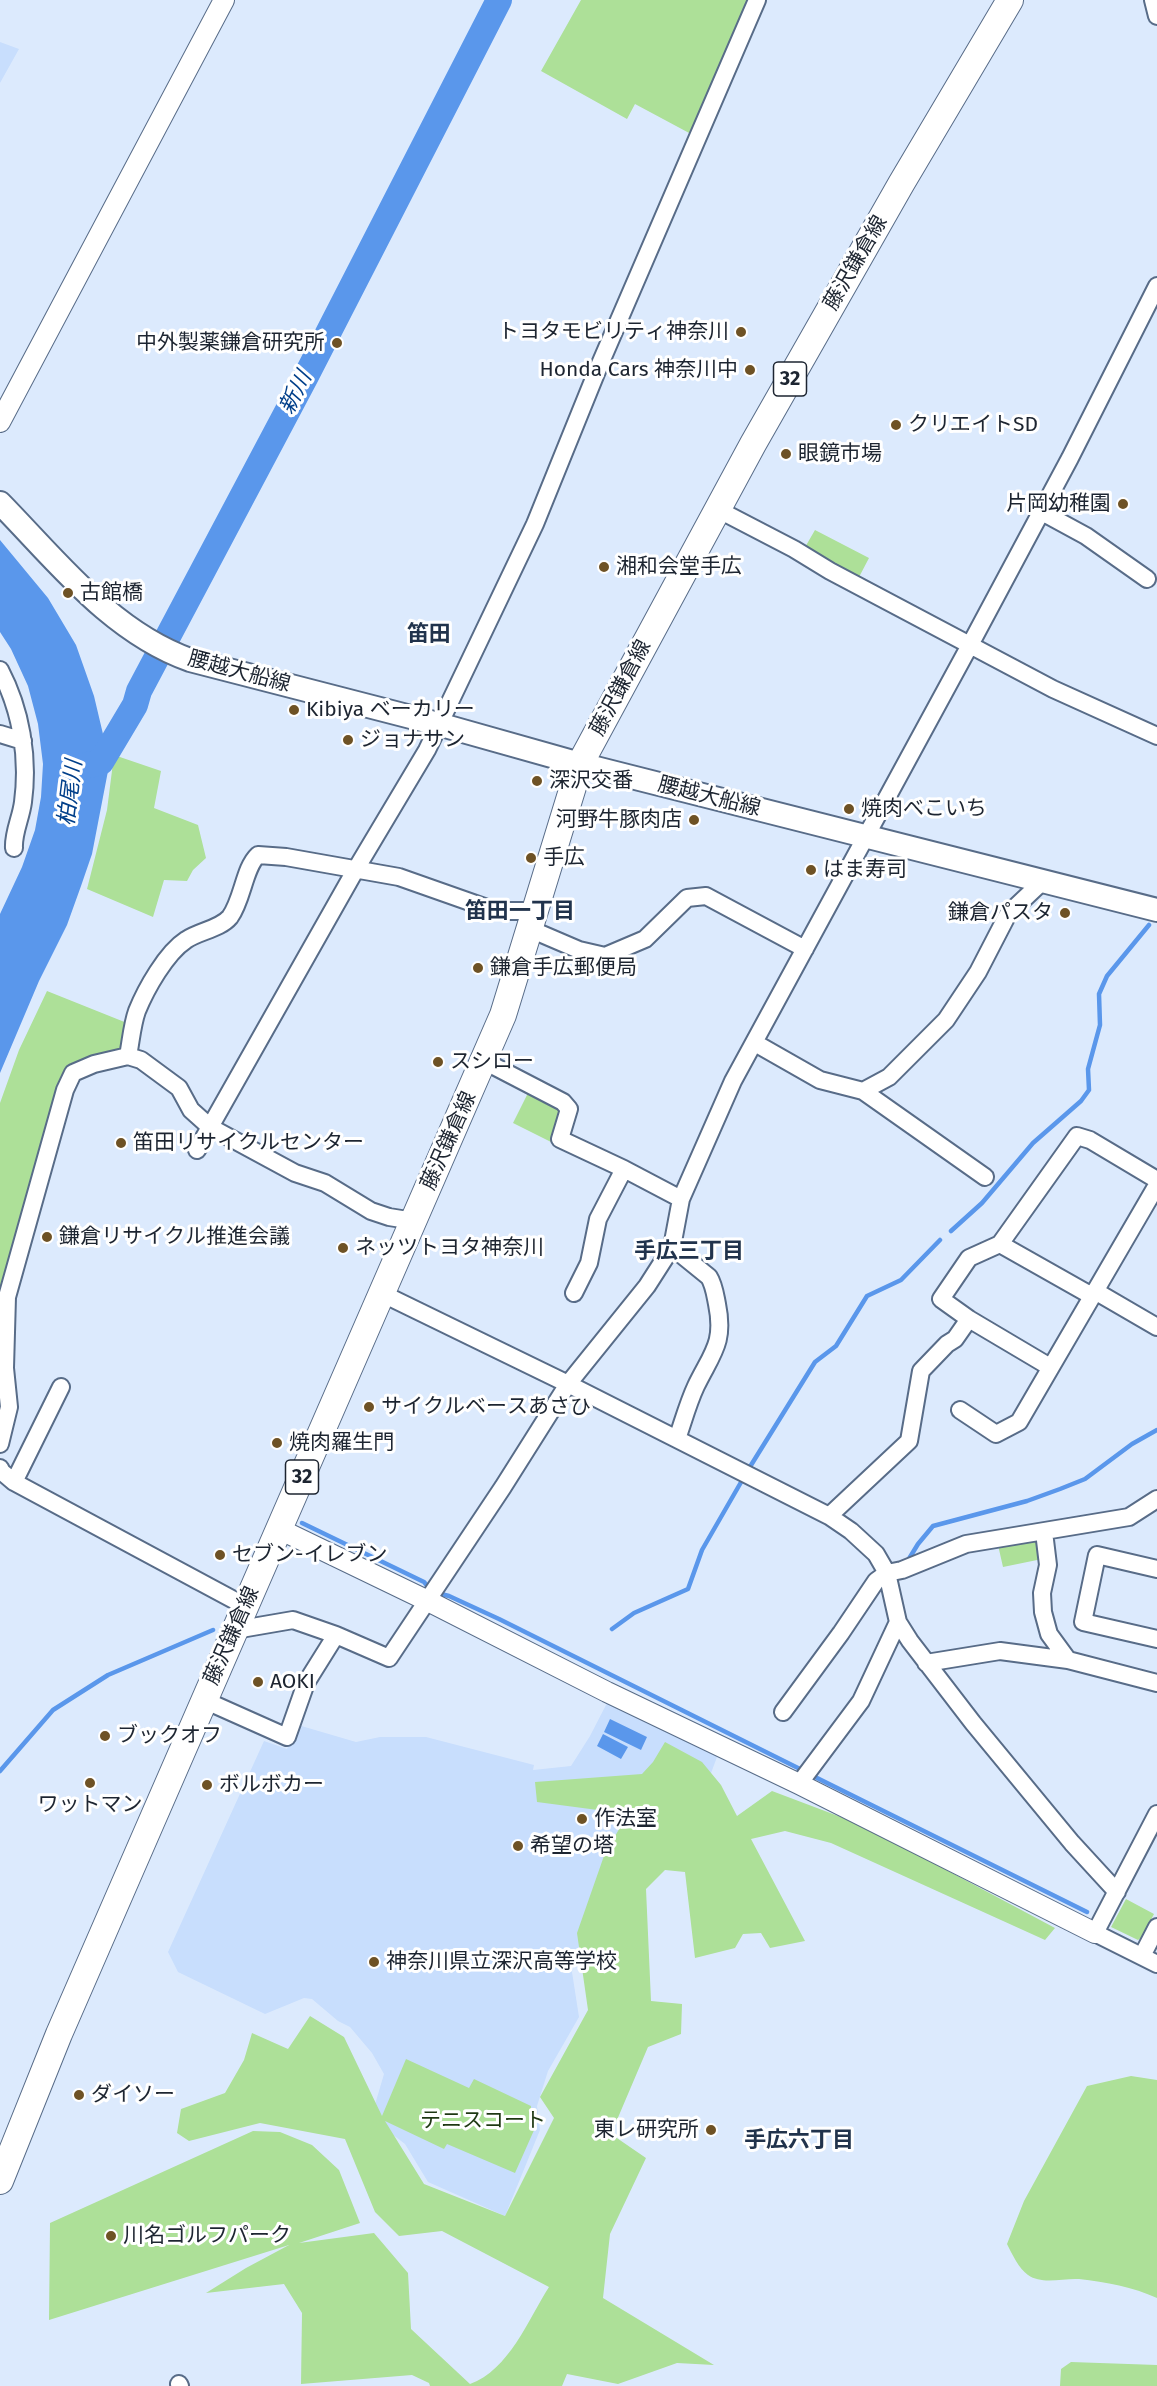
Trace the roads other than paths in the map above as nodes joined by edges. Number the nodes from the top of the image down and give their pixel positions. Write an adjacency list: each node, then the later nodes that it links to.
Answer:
1 (224, 0): 7 (street)
2 (757, 0): 14 (street)
3 (1010, 0): 9 (main road, 藤沢鎌倉線 / 32)
4 (1153, 0): 5 (street)
5 (1157, 16)
6 (1157, 286): 10 (street)
7 (0, 422)
8 (0, 503): 14 (main road, 腰越大船線)
9 (717, 508): 12 (street); 18 (main road, 藤沢鎌倉線 / 32)
10 (1040, 511): 11 (street); 12 (street)
11 (1147, 579)
12 (970, 645): 16 (street); 19 (street)
13 (0, 669): 17 (street)
14 (438, 724): 18 (main road, 腰越大船線); 21 (street)
15 (0, 734): 17 (street)
16 (1157, 736)
17 (22, 741): 20 (street)
18 (580, 764): 19 (main road, 腰越大船線); 24 (main road, 藤沢鎌倉線 / 32)
19 (866, 837): 22 (main road, 腰越大船線); 25 (street)
20 (8, 842)
21 (356, 869): 24 (street); 27 (street); 30 (street)
22 (1044, 880): 23 (main road, 腰越大船線); 29 (street)
23 (1151, 905)
24 (533, 920): 25 (street); 28 (main road, 藤沢鎌倉線 / 32)
25 (805, 949): 26 (street)
26 (754, 1043): 29 (street); 36 (street)
27 (128, 1056): 30 (street); 50 (street)
28 (484, 1061): 32 (street); 37 (main road, 藤沢鎌倉線 / 32)
29 (863, 1092): 33 (street)
30 (210, 1127): 31 (street); 37 (street)
31 (197, 1150)
32 (624, 1169): 36 (street); 40 (street)
33 (985, 1177)
34 (1157, 1180): 38 (street)
35 (1157, 1185): 42 (street)
36 (681, 1199): 39 (street)
37 (414, 1221): 41 (main road, 藤沢鎌倉線 / 32)
38 (1000, 1244): 42 (street); 43 (street)
39 (672, 1247): 46 (street); 49 (street)
40 (574, 1293)
41 (383, 1294): 46 (street); 55 (main road, 藤沢鎌倉線 / 32)
42 (1093, 1294): 44 (street); 45 (street)
43 (969, 1319): 45 (street); 54 (street)
44 (1157, 1327)
45 (1050, 1367): 48 (street)
46 (568, 1384): 49 (street); 59 (street)
47 (61, 1387): 52 (street)
48 (960, 1410)
49 (677, 1439): 54 (street)
50 (0, 1444)
51 (0, 1468): 52 (street)
52 (14, 1482): 60 (street)
53 (1157, 1499): 56 (street)
54 (829, 1516): 58 (street)
55 (279, 1529): 59 (street); 60 (main road, 藤沢鎌倉線 / 32)
56 (1044, 1532): 58 (street); 65 (street)
57 (1157, 1569): 64 (street)
58 (887, 1573): 61 (street); 69 (street)
59 (429, 1601): 63 (street); 70 (street)
60 (245, 1606): 62 (main road, 藤沢鎌倉線 / 32)
61 (898, 1622): 66 (street); 70 (street)
62 (235, 1630): 63 (street); 68 (main road, 藤沢鎌倉線 / 32)
63 (336, 1635): 68 (street)
64 (1157, 1639)
65 (1068, 1660): 66 (street); 67 (street)
66 (926, 1663): 72 (street)
67 (1157, 1683)
68 (204, 1700): 76 (main road, 藤沢鎌倉線 / 32)
69 (783, 1712)
70 (799, 1784): 74 (street)
71 (1157, 1814): 72 (street)
72 (1117, 1892): 74 (street)
73 (1157, 1927): 75 (street)
74 (1095, 1933): 75 (street)
75 (1149, 1960)
76 (0, 2181)

